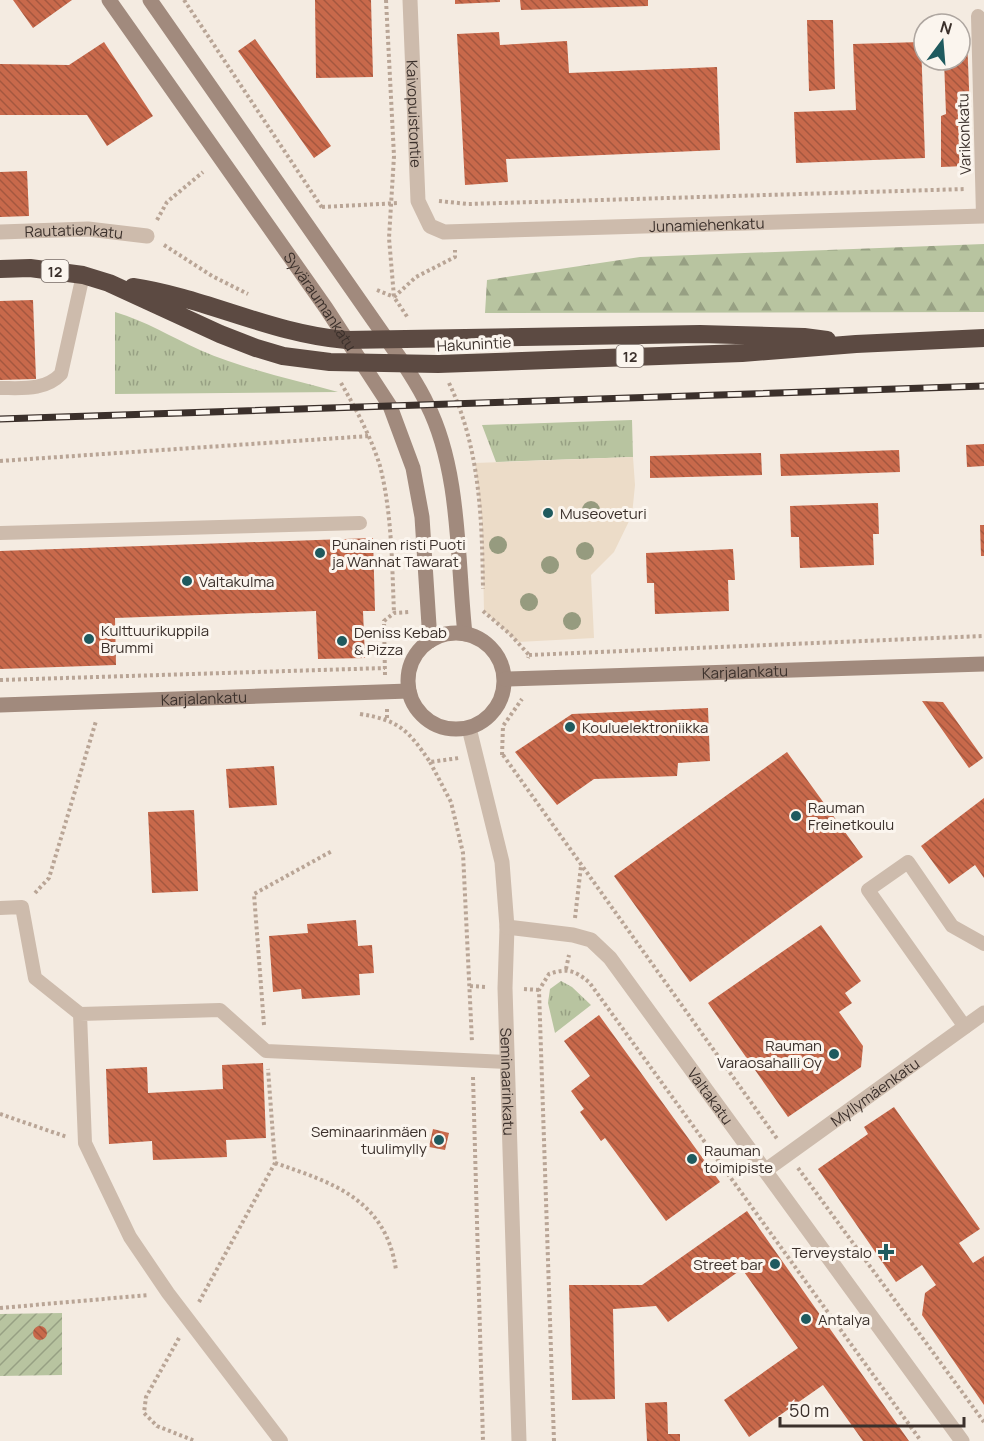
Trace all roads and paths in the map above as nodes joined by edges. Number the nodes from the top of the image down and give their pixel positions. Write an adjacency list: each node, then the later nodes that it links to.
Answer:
1 (109, 0): 26 (main road, Syväraumankatu)
2 (150, 0): 27 (main road, Syväraumankatu)
3 (184, 0): 12 (path)
4 (386, 0): 10 (path)
5 (410, 0): 9 (street, Kaivopuistontie)
6 (978, 16): 8 (lane, Varikonkatu)
7 (204, 172): 18 (path)
8 (982, 188): 11 (path); 14 (lane, Varikonkatu)
9 (418, 201): 10 (path); 11 (path); 15 (street, Kaivopuistontie)
10 (393, 204): 12 (path); 24 (path)
11 (468, 204): 17 (path)
12 (322, 207): 13 (path)
13 (328, 216)
14 (984, 216): 17 (street, Junamiehenkatu)
15 (430, 226): 17 (street, Junamiehenkatu)
16 (0, 232): 18 (street, Rautatienkatu)
17 (458, 233): 24 (path)
18 (147, 236): 23 (path)
19 (0, 269): 20 (highway, Hakunintie / 12)
20 (83, 275): 21 (highway, Hakunintie / 12); 32 (lane)
21 (109, 283): 26 (highway, Hakunintie / 12); 29 (highway, Hakunintie / 12)
22 (375, 290): 24 (path)
23 (255, 297)
24 (394, 297)
25 (984, 338): 28 (highway, Hakunintie / 12)
26 (346, 340): 27 (highway, Hakunintie / 12); 30 (main road, Syväraumankatu)
27 (387, 340): 28 (highway, Hakunintie / 12); 31 (main road, Syväraumankatu)
28 (856, 344): 31 (highway, Hakunintie / 12)
29 (330, 362): 30 (highway, Hakunintie / 12); 33 (path)
30 (362, 364): 31 (highway, Hakunintie / 12); 40 (main road, Syväraumankatu)
31 (404, 364): 38 (main road, Syväraumankatu)
32 (0, 388)
33 (369, 436): 34 (path); 42 (path)
34 (0, 461)
35 (360, 523): 36 (lane)
36 (0, 533)
37 (484, 611): 39 (path)
38 (465, 634): 40 (main road); 43 (main road)
39 (984, 636)
40 (430, 641): 46 (main road)
41 (984, 664): 43 (main road, Karjalankatu)
42 (385, 668): 44 (path); 45 (path)
43 (505, 679): 52 (main road)
44 (0, 680)
45 (386, 691): 46 (main road, Karjalankatu); 48 (main road, Karjalankatu); 50 (path)
46 (409, 691): 52 (main road)
47 (522, 699): 53 (path)
48 (0, 705)
49 (355, 713): 50 (path)
50 (387, 718): 55 (path)
51 (86, 719): 57 (path)
52 (469, 728): 54 (street, Seminaarinkatu)
53 (503, 755): 54 (path); 69 (path)
54 (476, 756): 55 (path); 59 (street, Seminaarinkatu)
55 (430, 762): 65 (path)
56 (332, 851): 64 (path)
57 (22, 907): 58 (lane); 62 (lane)
58 (0, 908)
59 (507, 927): 66 (street, Seminaarinkatu); 71 (street, Valtakatu)
60 (984, 944): 63 (lane)
61 (984, 1013): 63 (street, Myllymäenkatu)
62 (80, 1014): 64 (lane); 68 (lane)
63 (965, 1027): 69 (street, Myllymäenkatu)
64 (266, 1052): 65 (lane); 70 (path)
65 (473, 1058): 66 (lane); 79 (path)
66 (507, 1062): 80 (street, Seminaarinkatu)
67 (0, 1114): 68 (path)
68 (85, 1143): 73 (lane)
69 (788, 1154): 71 (street, Myllymäenkatu); 76 (path)
70 (275, 1163): 72 (path); 75 (path)
71 (766, 1170): 83 (street, Valtakatu)
72 (396, 1270)
73 (168, 1293): 74 (path); 75 (lane)
74 (0, 1308)
75 (190, 1318): 77 (path); 78 (lane)
76 (984, 1422)
77 (195, 1441)
78 (281, 1441)
79 (483, 1441)
80 (519, 1441)
81 (554, 1441): 82 (path)
82 (921, 1441)
83 (962, 1441)

